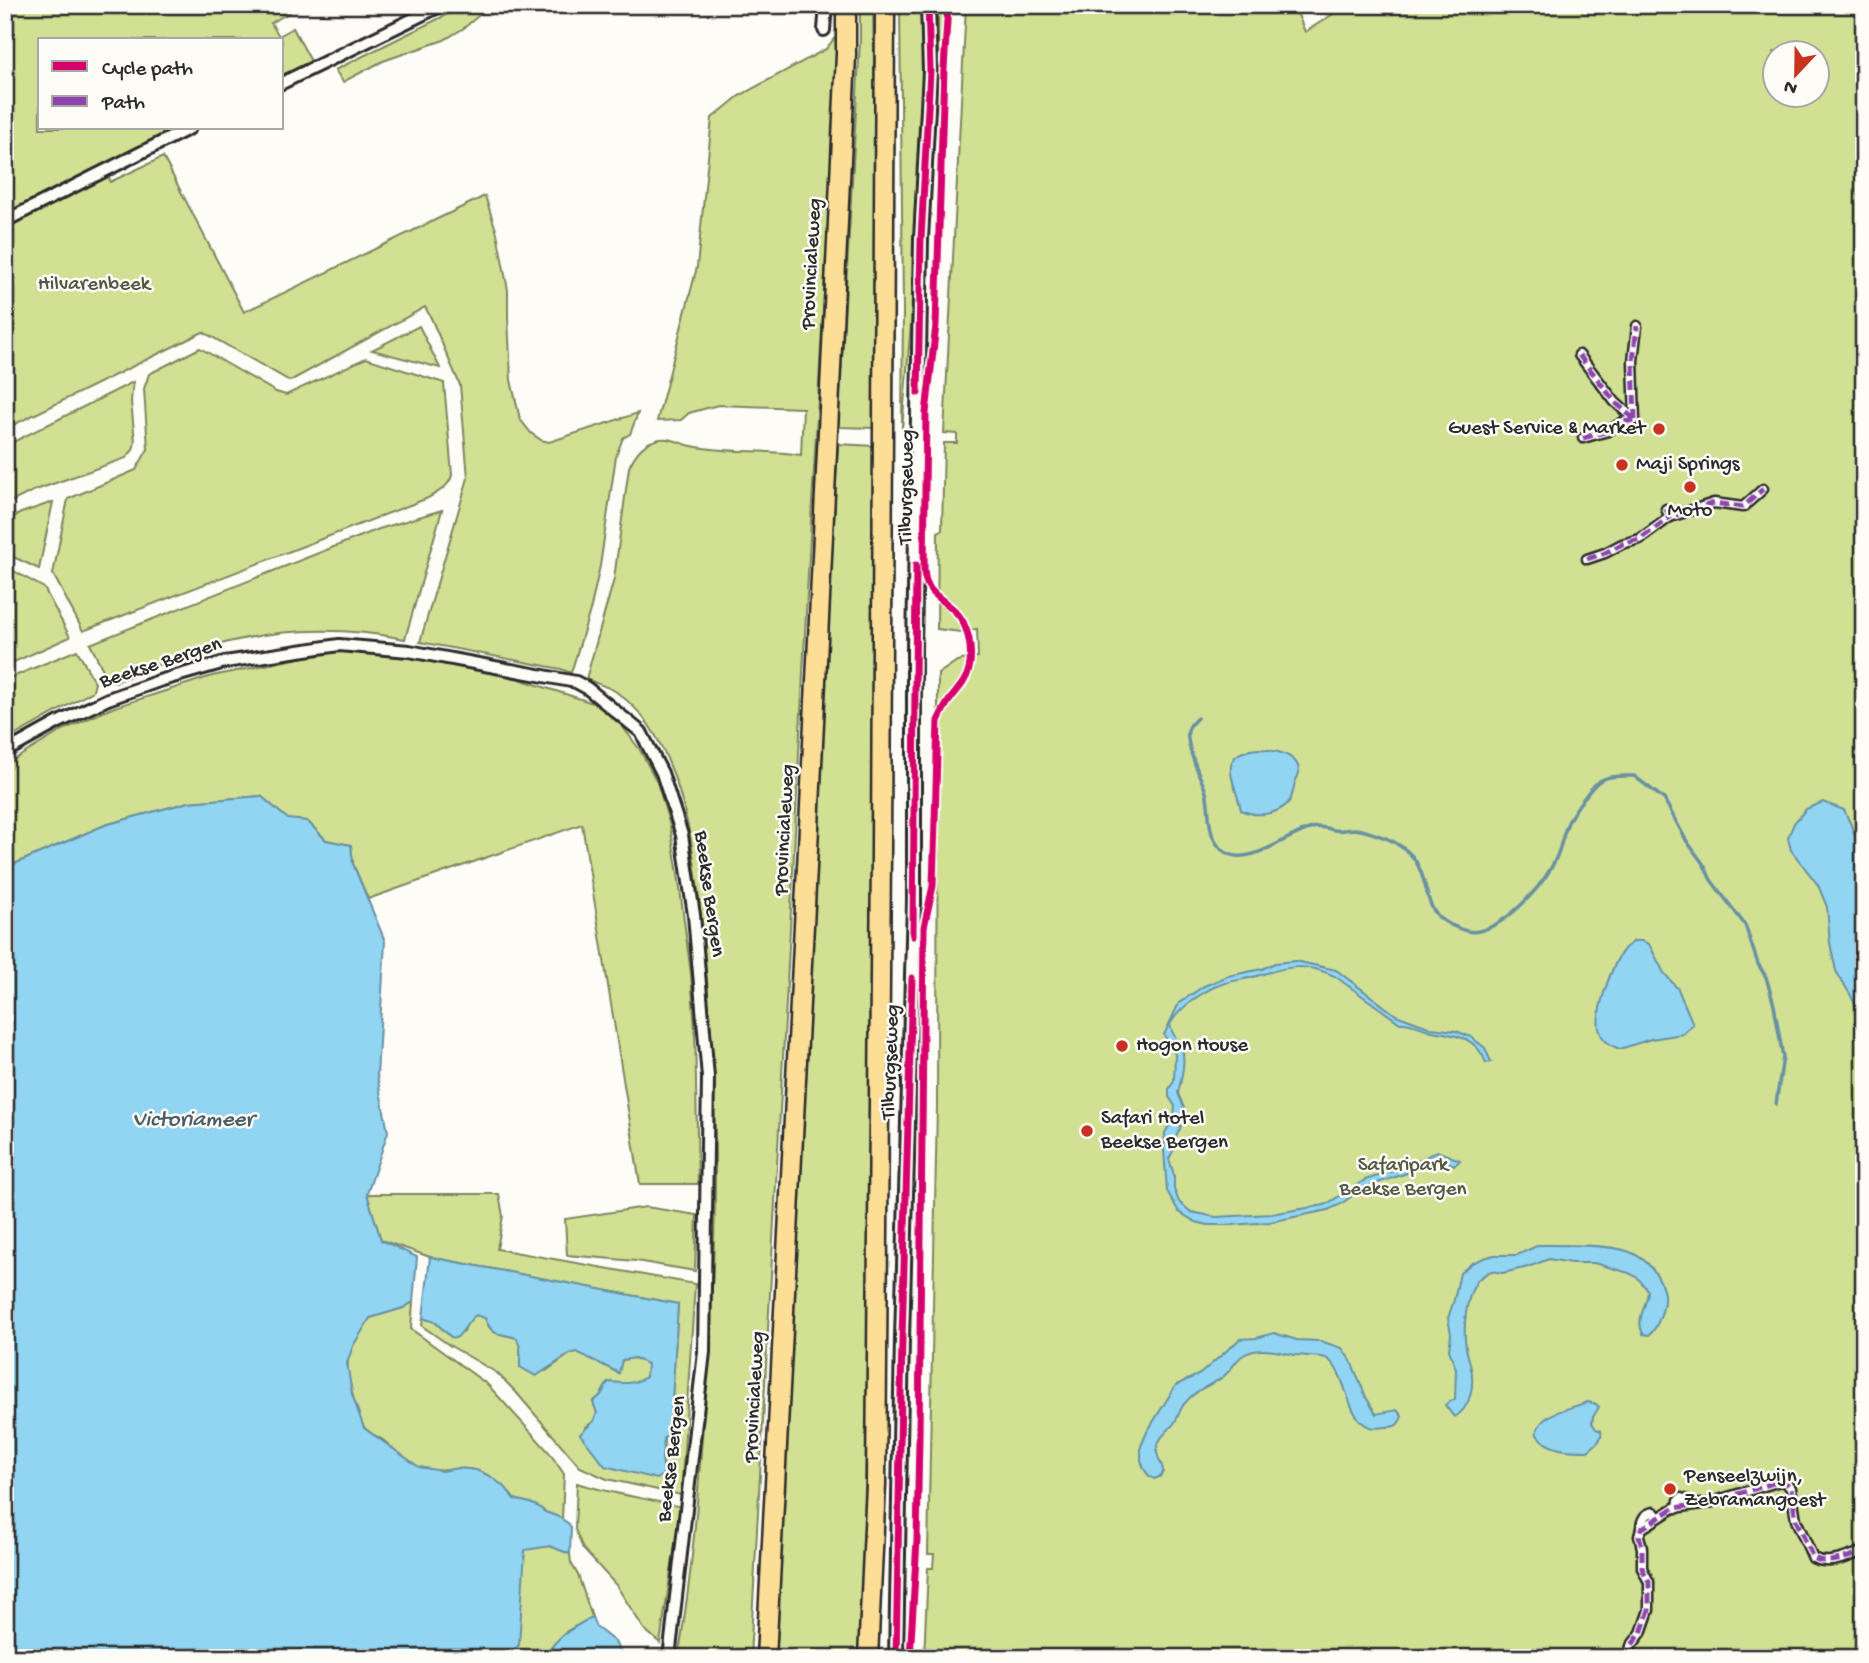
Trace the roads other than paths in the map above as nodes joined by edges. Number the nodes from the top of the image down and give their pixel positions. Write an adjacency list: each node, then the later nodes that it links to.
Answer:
1 (442, 5): 7 (street)
2 (826, 5): 6 (street)
3 (846, 5): 19 (highway, Provincialeweg)
4 (885, 5): 20 (highway)
5 (928, 5): 21 (street, Tilburgseweg)
6 (824, 30)
7 (284, 82)
8 (186, 130): 9 (street)
9 (5, 221)
10 (1637, 326): 12 (street)
11 (1579, 355): 12 (street)
12 (1635, 419): 13 (street)
13 (1583, 438)
14 (1763, 489): 15 (street)
15 (1587, 559)
16 (5, 752): 18 (street, Beekse Bergen)
17 (1864, 1551): 22 (street)
18 (669, 1658)
19 (766, 1658)
20 (868, 1658)
21 (896, 1658)
22 (1633, 1658)

